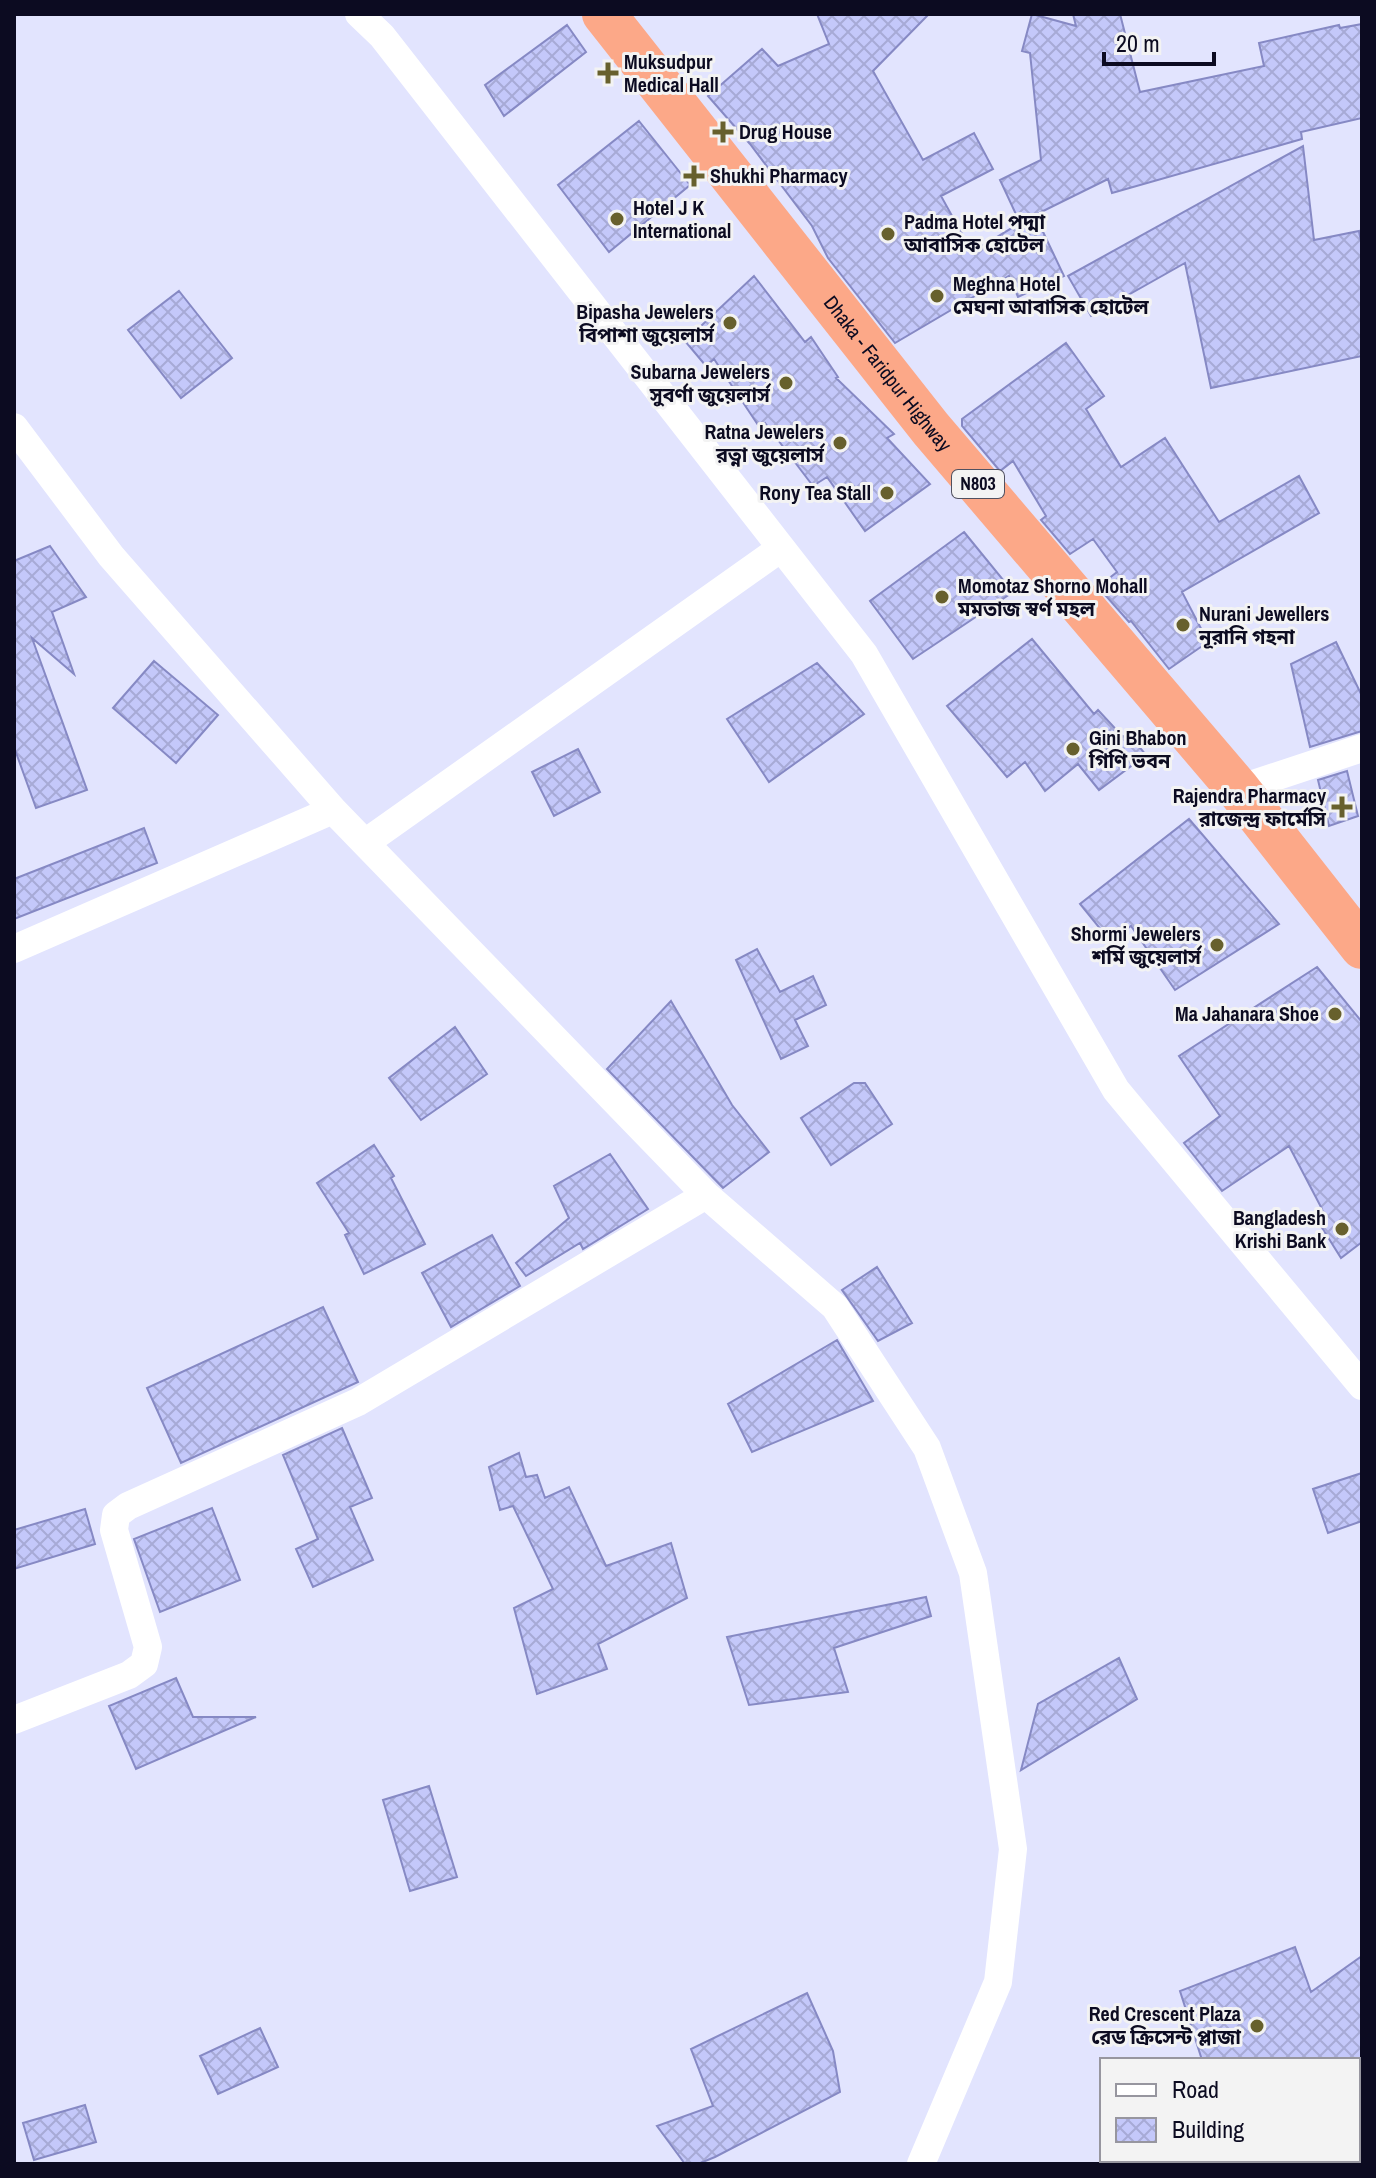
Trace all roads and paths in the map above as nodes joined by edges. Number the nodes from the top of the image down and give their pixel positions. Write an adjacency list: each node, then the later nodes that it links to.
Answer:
1 (359, 14): 4 (street)
2 (604, 14): 6 (highway, Dhaka - Faridpur Highway / N803)
3 (14, 427): 7 (street)
4 (781, 548): 8 (street); 12 (street)
5 (1362, 748): 6 (street)
6 (1238, 789): 9 (highway, Dhaka - Faridpur Highway / N803)
7 (333, 810): 8 (street); 10 (street)
8 (365, 843): 11 (street)
9 (1362, 947)
10 (14, 949)
11 (706, 1195): 13 (street); 14 (street)
12 (1362, 1386)
13 (14, 1720)
14 (921, 2164)

